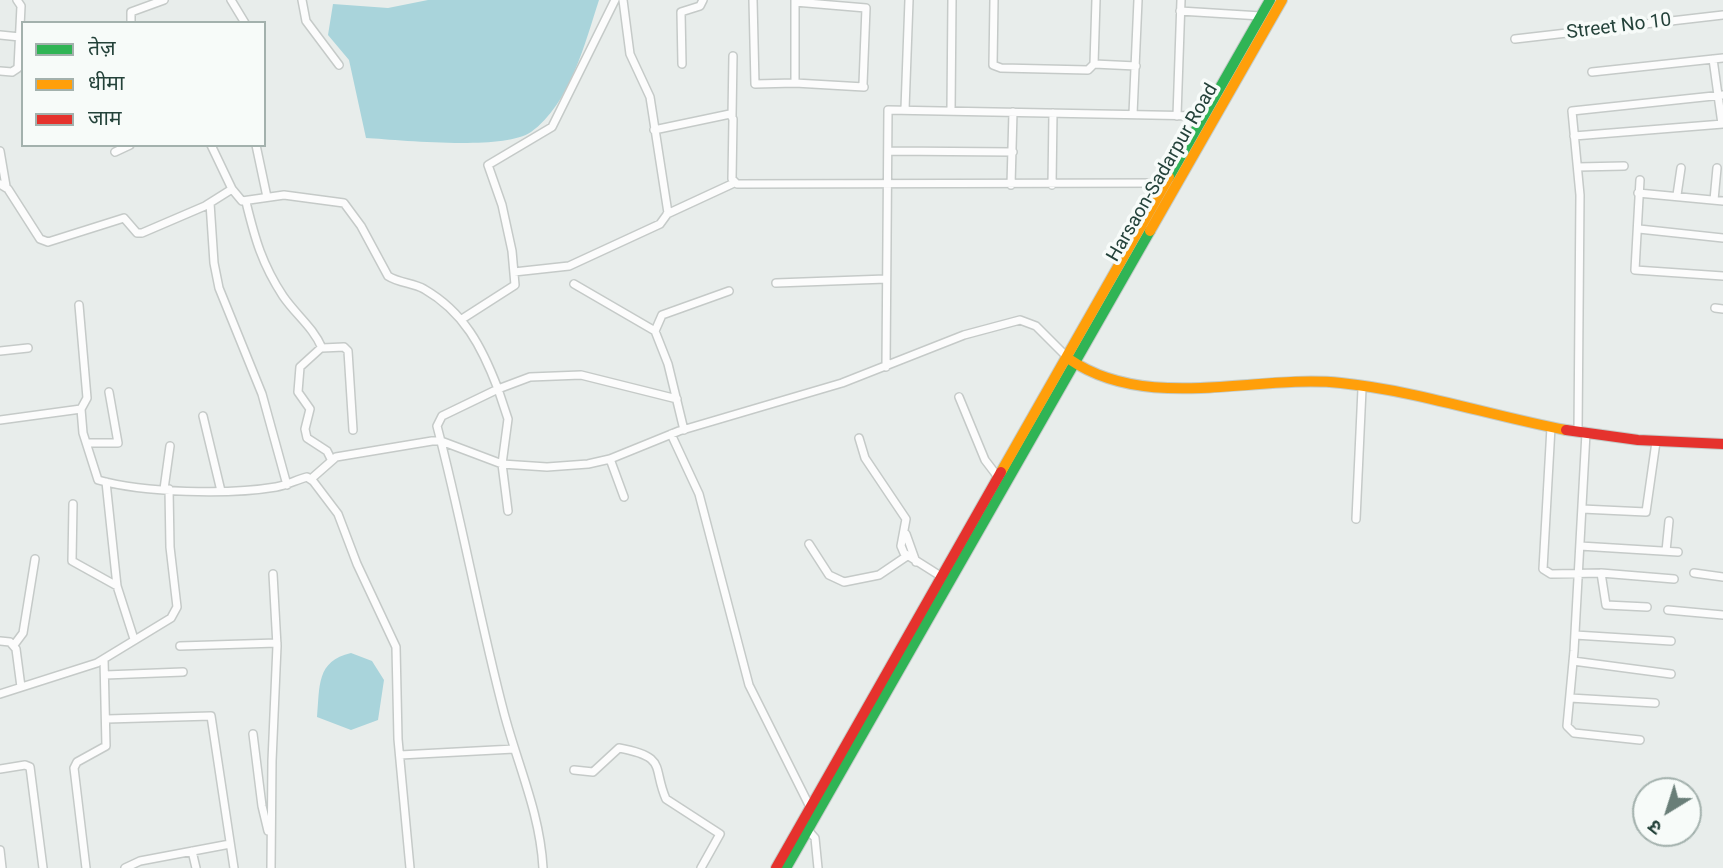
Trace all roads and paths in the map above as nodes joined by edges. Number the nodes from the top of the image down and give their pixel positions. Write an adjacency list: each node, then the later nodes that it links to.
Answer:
1 (18, 0): 24 (street)
2 (164, 0): 21 (street)
3 (231, 0): 22 (street)
4 (302, 0): 31 (street)
5 (615, 0): 77 (street)
6 (622, 0): 46 (street)
7 (703, 0): 29 (street)
8 (753, 0): 35 (street)
9 (909, 0): 37 (street)
10 (952, 0): 38 (street)
11 (994, 0): 30 (street)
12 (1096, 0): 30 (street)
13 (1138, 0): 32 (street)
14 (1181, 0): 18 (street)
15 (1270, 0): 20 (street, Harsaon-Sadarpur Road)
16 (1282, 0): 89 (street, Harsaon-Sadarpur Road)
17 (795, 1): 35 (street); 35 (street)
18 (1180, 11): 20 (street); 43 (street)
19 (1723, 15): 25 (street, Street No 10)
20 (1261, 16): 44 (street, Harsaon-Sadarpur Road)
21 (131, 21)
22 (244, 21)
23 (0, 35): 24 (street)
24 (20, 37): 33 (street)
25 (1515, 39)
26 (733, 56): 42 (street)
27 (1723, 58): 28 (street)
28 (1713, 59): 34 (street); 36 (street)
29 (682, 64)
30 (1094, 64): 32 (street)
31 (339, 65)
32 (1136, 66): 41 (street)
33 (0, 71)
34 (1592, 72)
35 (795, 83)
36 (1721, 95): 45 (street); 47 (street)
37 (905, 109): 38 (street); 52 (street)
38 (951, 111): 39 (street)
39 (1013, 112): 40 (street); 54 (street)
40 (1054, 113): 41 (street); 64 (street)
41 (1133, 114): 43 (street)
42 (732, 116): 46 (street); 60 (street)
43 (1177, 116): 44 (street)
44 (1204, 116): 61 (street, Harsaon-Sadarpur Road)
45 (1723, 124): 47 (street)
46 (654, 130): 74 (street)
47 (1574, 136): 56 (street)
48 (126, 147): 53 (street)
49 (212, 147): 66 (street)
50 (256, 147): 69 (street)
51 (0, 151): 62 (street)
52 (889, 151): 54 (street); 65 (street)
53 (115, 152)
54 (1013, 152): 63 (street)
55 (1624, 166): 56 (street)
56 (1578, 167): 102 (street)
57 (1717, 168): 70 (street)
58 (1681, 169): 68 (street)
59 (1640, 180): 67 (street)
60 (734, 183): 65 (street); 74 (street)
61 (1167, 183): 64 (street); 89 (street, Harsaon-Sadarpur Road)
62 (3, 185): 73 (street)
63 (1011, 185): 64 (street); 65 (street)
64 (1052, 185)
65 (887, 186): 79 (street)
66 (232, 189): 71 (street); 73 (street)
67 (1638, 193): 68 (street); 75 (street)
68 (1677, 195): 70 (street)
69 (267, 197): 71 (street); 84 (street)
70 (1714, 200): 72 (street)
71 (246, 201): 86 (street)
72 (1723, 201)
73 (210, 203): 116 (street)
74 (667, 214): 77 (street)
75 (1639, 229): 76 (street); 78 (street)
76 (1723, 238)
77 (514, 272): 84 (street)
78 (1723, 276)
79 (886, 279): 80 (street); 90 (street)
80 (776, 283)
81 (574, 284): 85 (street)
82 (729, 291): 85 (street)
83 (79, 305): 96 (street)
84 (462, 319): 91 (street)
85 (655, 331): 95 (street)
86 (322, 347): 100 (street); 110 (street)
87 (28, 348): 88 (street)
88 (0, 351)
89 (1070, 360): 90 (street); 92 (street); 113 (street); 168 (street)
90 (886, 368): 101 (street)
91 (498, 389): 95 (street); 105 (street); 112 (street)
92 (1362, 389): 99 (street); 123 (street)
93 (110, 392): 107 (street)
94 (959, 397): 113 (street)
95 (677, 399): 101 (street)
96 (81, 409): 98 (street); 107 (street)
97 (204, 416): 118 (street)
98 (0, 420)
99 (1551, 427): 102 (street); 136 (street)
100 (353, 430)
101 (684, 430): 103 (street)
102 (1582, 433): 106 (street); 121 (street)
103 (671, 434): 111 (street); 167 (street)
104 (859, 438): 125 (street)
105 (441, 441): 110 (street); 112 (street); 163 (street)
106 (1656, 442): 108 (street); 121 (street)
107 (87, 443): 115 (street)
108 (1723, 444)
109 (170, 446): 117 (street)
110 (331, 459): 114 (street)
111 (610, 459): 112 (street); 119 (street)
112 (502, 464): 122 (street)
113 (998, 477): 137 (street)
114 (311, 479): 116 (street); 164 (street)
115 (106, 482): 117 (street); 140 (street)
116 (287, 485): 118 (street)
117 (166, 489): 118 (street); 145 (street)
118 (221, 491)
119 (624, 497)
120 (73, 504): 140 (street)
121 (1582, 509): 127 (street)
122 (508, 511)
123 (1356, 519)
124 (1669, 521): 128 (street)
125 (905, 528): 130 (street); 132 (street)
126 (809, 544): 130 (street)
127 (1580, 546): 128 (street); 136 (street)
128 (1666, 551): 129 (street)
129 (1678, 552)
130 (906, 556): 132 (street)
131 (35, 559): 149 (street)
132 (916, 563): 137 (street)
133 (1601, 573): 136 (street); 139 (street); 141 (street)
134 (1694, 573): 138 (street)
135 (273, 574): 148 (street)
136 (1579, 574): 144 (street)
137 (942, 577): 167 (street)
138 (1723, 578)
139 (1674, 579)
140 (117, 586): 145 (street)
141 (1647, 607)
142 (1668, 610): 143 (street)
143 (1723, 615)
144 (1575, 635): 147 (street); 152 (street)
145 (134, 639): 151 (street)
146 (0, 641): 149 (street)
147 (1671, 641)
148 (277, 643): 150 (street); 169 (street)
149 (14, 645): 156 (street)
150 (180, 646)
151 (104, 659): 155 (street); 156 (street)
152 (1573, 660): 154 (street); 158 (street)
153 (183, 672): 155 (street)
154 (1671, 674)
155 (105, 675): 160 (street)
156 (21, 687): 157 (street)
157 (0, 694)
158 (1570, 698): 159 (street); 162 (street)
159 (1655, 703)
160 (107, 719): 170 (street); 176 (street)
161 (253, 734): 169 (street)
162 (1640, 740)
163 (514, 749): 164 (street); 183 (street)
164 (400, 755): 182 (street)
165 (0, 769): 175 (street)
166 (574, 770): 184 (street)
167 (810, 807): 168 (street)
168 (804, 831): 185 (street); 186 (street); 187 (street)
169 (270, 839): 181 (street)
170 (230, 844): 172 (street); 180 (street)
171 (0, 850): 174 (street)
172 (192, 851): 173 (street); 179 (street)
173 (161, 856): 177 (street); 178 (street)
174 (2, 868)
175 (43, 868)
176 (86, 868)
177 (125, 868)
178 (163, 868)
179 (196, 868)
180 (234, 868)
181 (271, 868)
182 (410, 868)
183 (543, 868)
184 (701, 868)
185 (776, 868)
186 (786, 868)
187 (818, 868)

